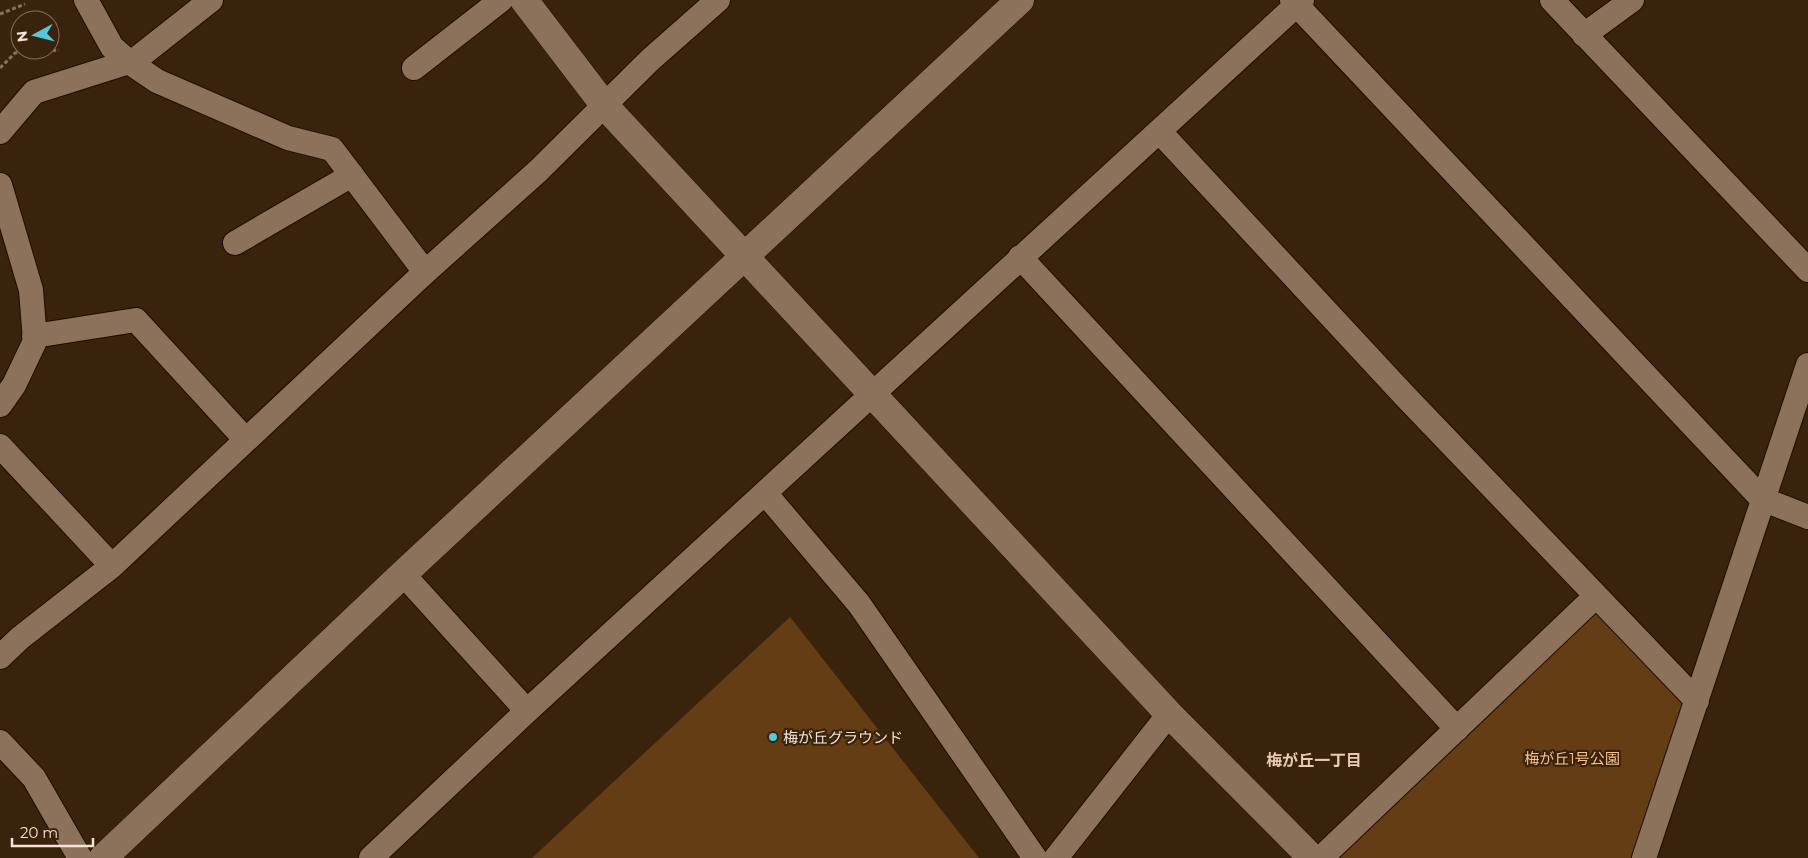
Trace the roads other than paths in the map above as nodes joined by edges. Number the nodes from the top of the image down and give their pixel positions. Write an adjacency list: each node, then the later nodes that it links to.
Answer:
1 (86, 0): 11 (street)
2 (211, 0): 11 (street)
3 (501, 0): 12 (street)
4 (524, 0): 13 (street)
5 (718, 0): 13 (street)
6 (1020, 0): 20 (street)
7 (1552, 0): 10 (street)
8 (1632, 0): 10 (street)
9 (1297, 2): 14 (street); 30 (street)
10 (1584, 35): 21 (street)
11 (129, 62): 15 (street); 16 (street)
12 (414, 68)
13 (605, 106): 20 (street); 22 (street)
14 (1159, 131): 19 (street); 34 (street)
15 (0, 132)
16 (352, 175): 18 (street); 22 (street)
17 (0, 185): 23 (street)
18 (235, 243)
19 (1020, 257): 25 (street); 39 (street)
20 (745, 258): 25 (street); 33 (street)
21 (1808, 270)
22 (425, 272): 27 (street)
23 (34, 336): 26 (street); 27 (street)
24 (1808, 366): 30 (street)
25 (872, 394): 29 (street); 38 (street)
26 (0, 405)
27 (246, 440): 32 (street)
28 (0, 446): 32 (street)
29 (765, 493): 37 (street); 44 (street)
30 (1762, 499): 31 (street); 36 (street)
31 (1808, 517)
32 (112, 566): 35 (street)
33 (403, 574): 37 (street); 42 (street)
34 (1596, 596): 36 (street); 39 (street)
35 (0, 657)
36 (1696, 701): 48 (street)
37 (527, 711): 43 (street)
38 (1169, 714): 45 (street); 46 (street)
39 (1458, 728): 47 (street)
40 (0, 742): 41 (street)
41 (80, 858)
42 (103, 858)
43 (371, 858)
44 (1035, 858)
45 (1056, 858)
46 (1312, 858)
47 (1321, 858)
48 (1644, 858)

